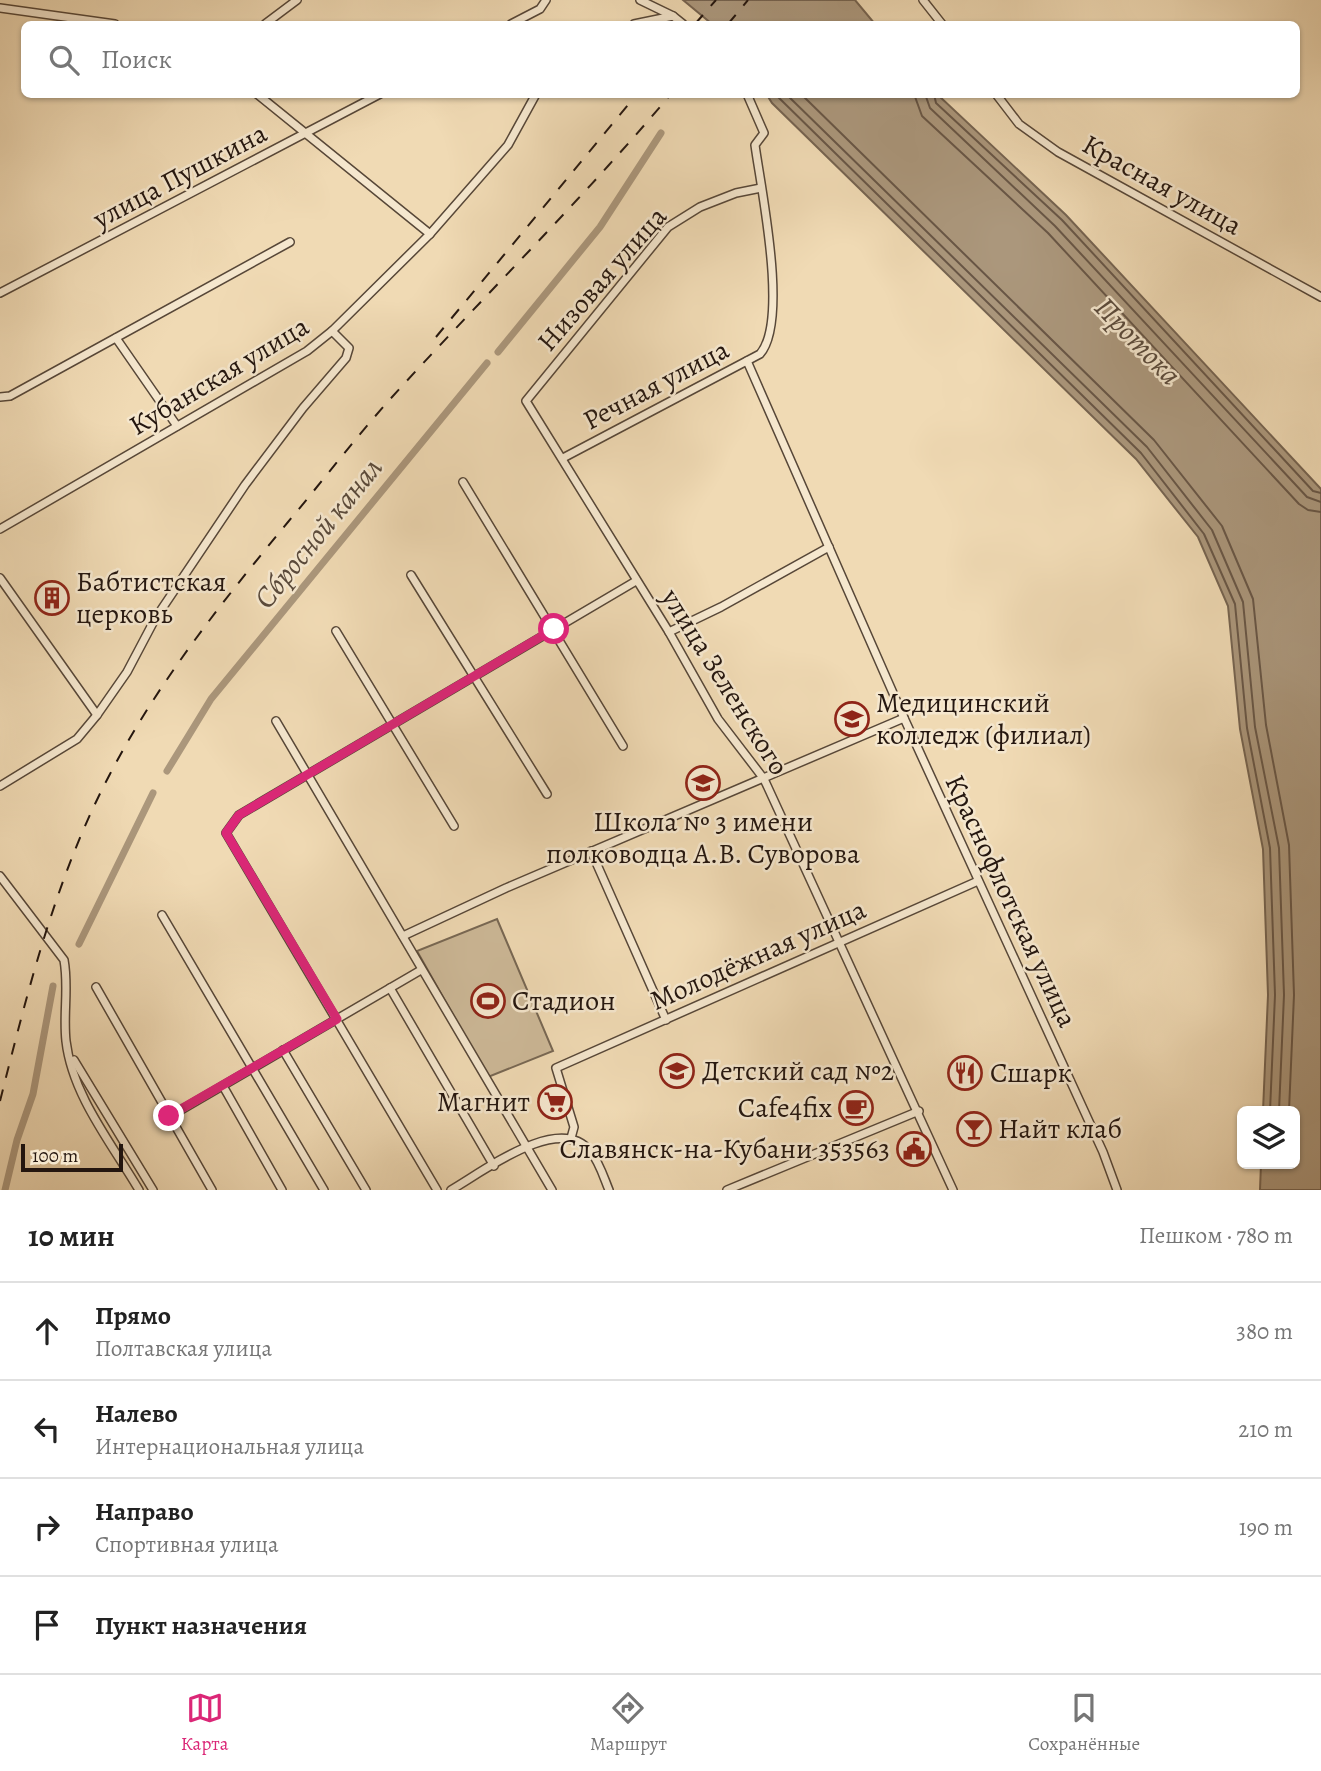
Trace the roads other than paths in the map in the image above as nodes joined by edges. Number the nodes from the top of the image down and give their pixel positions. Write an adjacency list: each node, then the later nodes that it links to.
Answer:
1 (297, 0): 8 (street)
2 (546, 0): 9 (street)
3 (640, 0): 6 (street)
4 (923, 0): 12 (street)
5 (0, 8): 7 (street)
6 (673, 16): 10 (street); 11 (street)
7 (93, 21)
8 (269, 21)
9 (517, 21)
10 (649, 21)
11 (679, 21)
12 (940, 21)
13 (262, 98): 18 (street)
14 (373, 98): 18 (street, улица Пушкина)
15 (534, 98): 20 (street, Кубанская улица)
16 (749, 98): 19 (street)
17 (999, 98): 23 (street, Красная улица)
18 (307, 133): 20 (street); 22 (street, улица Пушкина)
19 (761, 188): 26 (street, Речная улица); 28 (street, Низовая улица)
20 (430, 234): 24 (street, Кубанская улица)
21 (290, 242): 25 (street)
22 (0, 293)
23 (1321, 296)
24 (332, 331): 29 (street, Кубанская улица); 41 (street)
25 (116, 338): 27 (street); 29 (street)
26 (747, 361): 30 (street, Речная улица); 33 (street, Краснофлотская улица)
27 (0, 397)
28 (526, 401): 30 (street, улица Зеленского)
29 (177, 426): 32 (street, Кубанская улица)
30 (563, 458): 36 (street, улица Зеленского)
31 (463, 482): 37 (street)
32 (0, 529)
33 (829, 547): 39 (street); 42 (street, Краснофлотская улица)
34 (411, 575): 40 (street)
35 (0, 578): 41 (street)
36 (636, 581): 37 (street); 39 (street, улица Зеленского)
37 (554, 629): 40 (street); 45 (street)
38 (335, 631): 44 (street)
39 (669, 632): 47 (street, улица Зеленского)
40 (475, 676): 44 (street); 49 (street)
41 (97, 715): 48 (street)
42 (904, 718): 47 (street); 53 (street, Краснофлотская улица)
43 (276, 722): 46 (street)
44 (391, 726): 46 (street); 50 (street)
45 (623, 746)
46 (309, 776): 55 (street); 60 (street)
47 (764, 779): 51 (street); 56 (street, улица Зеленского)
48 (0, 786)
49 (547, 793)
50 (454, 826)
51 (591, 851): 55 (street); 61 (street)
52 (0, 876): 63 (street)
53 (978, 881): 56 (street, Молодёжная улица); 85 (street, Краснофлотская улица)
54 (162, 915): 64 (street)
55 (403, 936): 57 (street)
56 (838, 941): 61 (street, Молодёжная улица); 68 (street, улица Зеленского)
57 (421, 970): 59 (street); 71 (street)
58 (96, 987): 69 (street)
59 (390, 988): 60 (street); 72 (street)
60 (337, 1019): 62 (street); 79 (street)
61 (666, 1020): 70 (street, Молодёжная улица)
62 (283, 1050): 64 (street); 78 (street)
63 (69, 1054): 65 (street); 67 (street)
64 (252, 1069): 66 (street); 77 (street)
65 (89, 1083): 67 (street); 74 (street)
66 (223, 1086): 69 (street); 76 (street)
67 (79, 1090): 73 (street)
68 (919, 1111): 83 (street); 84 (street, улица Зеленского)
69 (169, 1116): 75 (street)
70 (571, 1138): 71 (street); 82 (street)
71 (528, 1147): 72 (street); 81 (street)
72 (494, 1166): 80 (street)
73 (139, 1190)
74 (153, 1190)
75 (212, 1190)
76 (282, 1190)
77 (324, 1190)
78 (366, 1190)
79 (437, 1190)
80 (451, 1190)
81 (552, 1190)
82 (609, 1190)
83 (727, 1190)
84 (953, 1190)
85 (1117, 1190)

